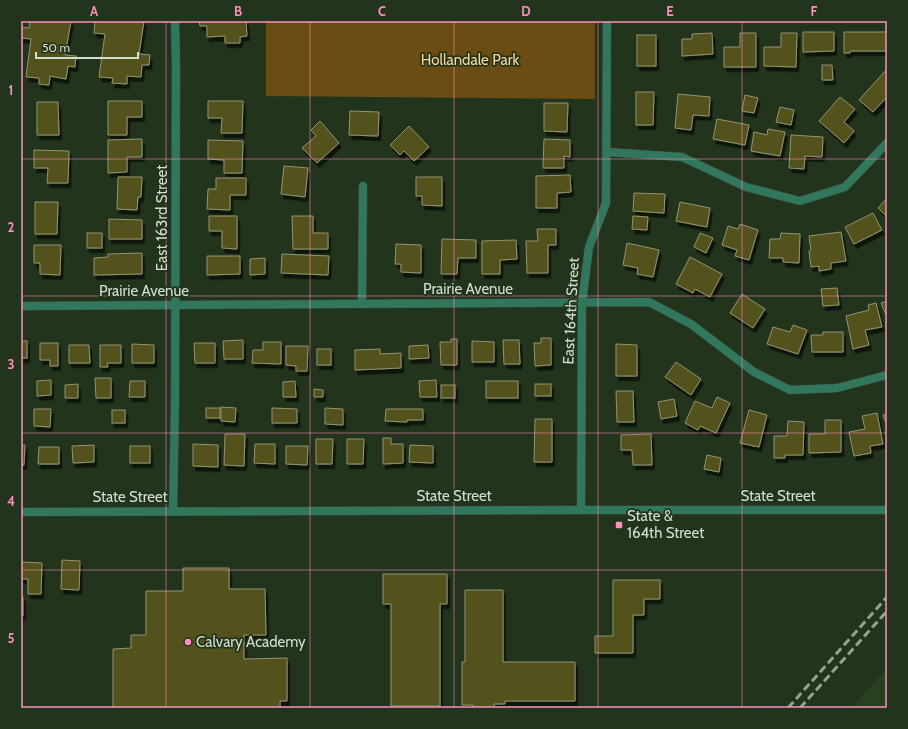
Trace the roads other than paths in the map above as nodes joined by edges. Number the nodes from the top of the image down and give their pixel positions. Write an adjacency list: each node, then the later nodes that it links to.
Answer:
1 (175, 21): 8 (street, East 163rd Street)
2 (607, 21): 4 (street, East 164th Street)
3 (887, 143): 4 (street)
4 (606, 152): 6 (street, East 164th Street)
5 (363, 186): 7 (street)
6 (582, 302): 7 (street, Prairie Avenue); 10 (street, Prairie Avenue); 11 (street, East 164th Street)
7 (362, 304): 8 (street, Prairie Avenue)
8 (175, 305): 9 (street, Prairie Avenue); 13 (street, East 163rd Street)
9 (21, 306)
10 (887, 375)
11 (581, 510): 12 (street, State Street); 13 (street, State Street)
12 (887, 510)
13 (174, 511): 14 (street, State Street)
14 (21, 512)

